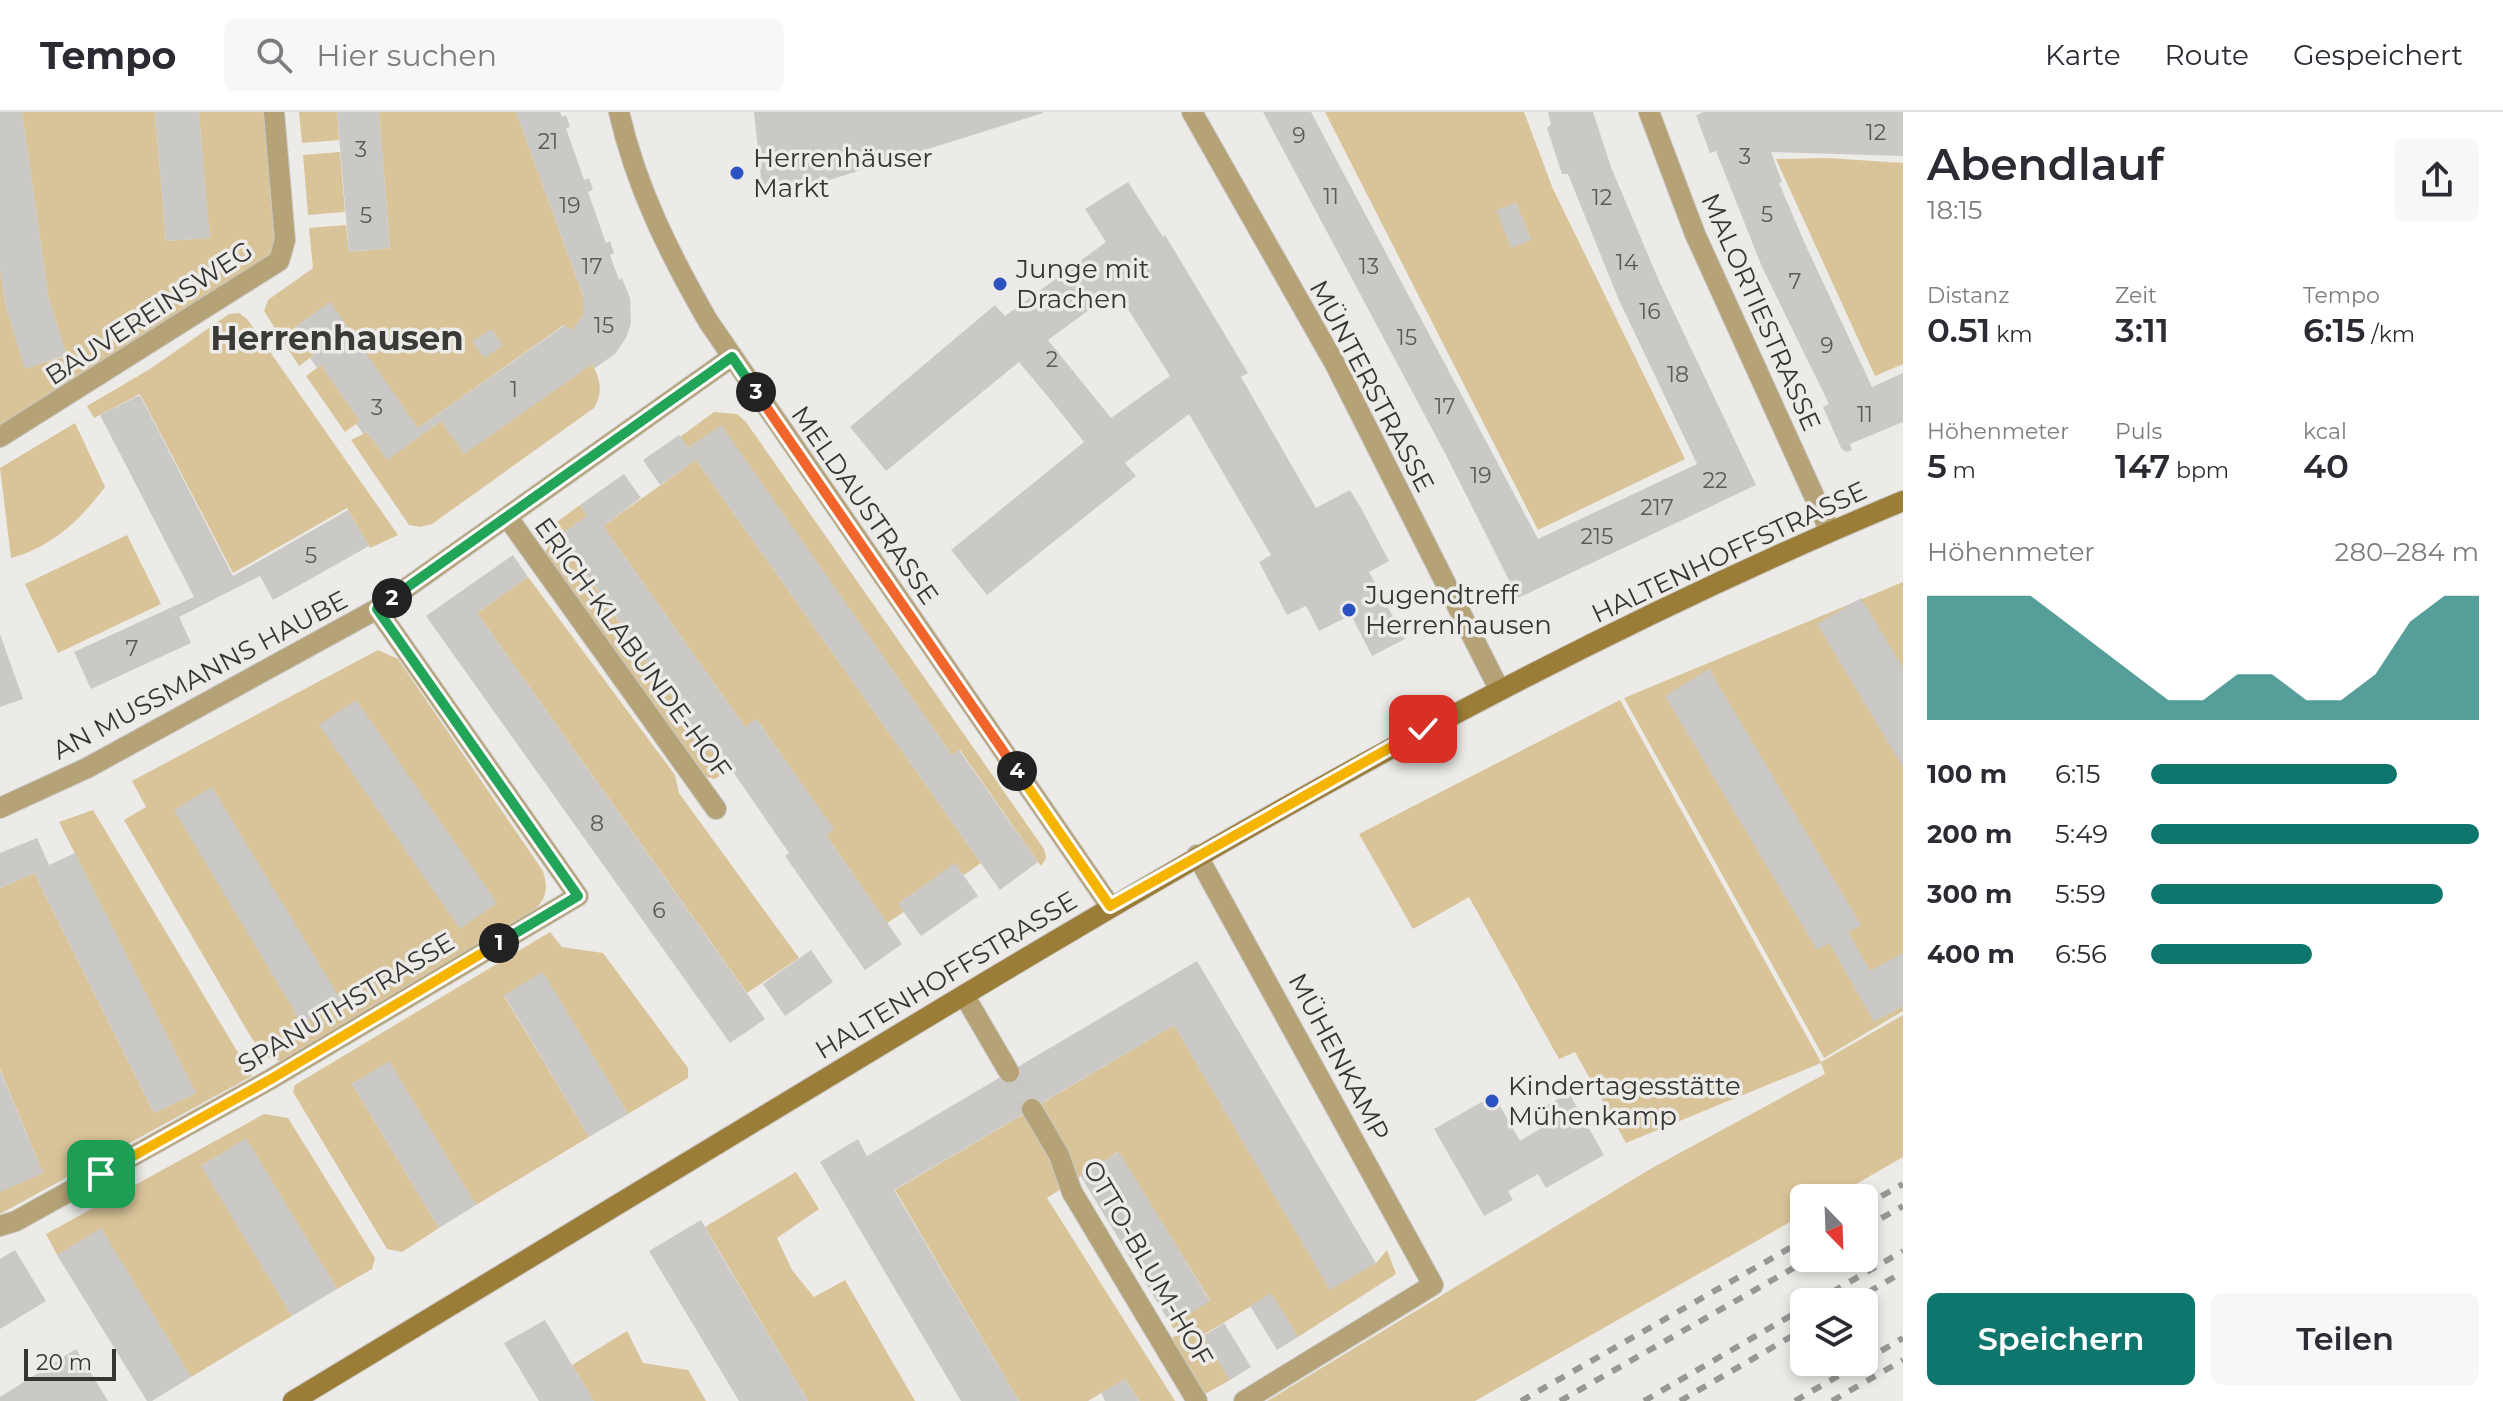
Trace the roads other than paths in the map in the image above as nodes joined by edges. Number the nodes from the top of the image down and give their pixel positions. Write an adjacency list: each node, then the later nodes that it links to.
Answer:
1 (274, 112): 6 (street, BAUVEREINSWEG)
2 (619, 112): 5 (street, MELDAUSTRASSE)
3 (1192, 112): 11 (street, MÜNTERSTRASSE)
4 (1649, 112): 9 (street, MALORTIESTRASSE)
5 (732, 357): 8 (street, AN MUSSMANNS HAUBE); 15 (street, MELDAUSTRASSE)
6 (0, 437)
7 (1903, 501): 9 (street, HALTENHOFFSTRASSE)
8 (508, 518): 10 (street, AN MUSSMANNS HAUBE); 13 (street, ERICH-KLABUNDE-HOF)
9 (1830, 531): 11 (street, HALTENHOFFSTRASSE)
10 (377, 609): 12 (street, AN MUSSMANNS HAUBE); 19 (street, SPANUTHSTRASSE)
11 (1499, 689): 14 (street, HALTENHOFFSTRASSE)
12 (0, 808)
13 (716, 809)
14 (1197, 855): 15 (street, HALTENHOFFSTRASSE); 22 (street, MÜHENKAMP)
15 (1110, 906): 16 (street, HALTENHOFFSTRASSE)
16 (964, 995): 17 (street); 20 (street, HALTENHOFFSTRASSE)
17 (1009, 1072)
18 (1032, 1109): 21 (street, OTTO-BLUM-HOF)
19 (8, 1223)
20 (293, 1401)
21 (1197, 1401)
22 (1244, 1401)

